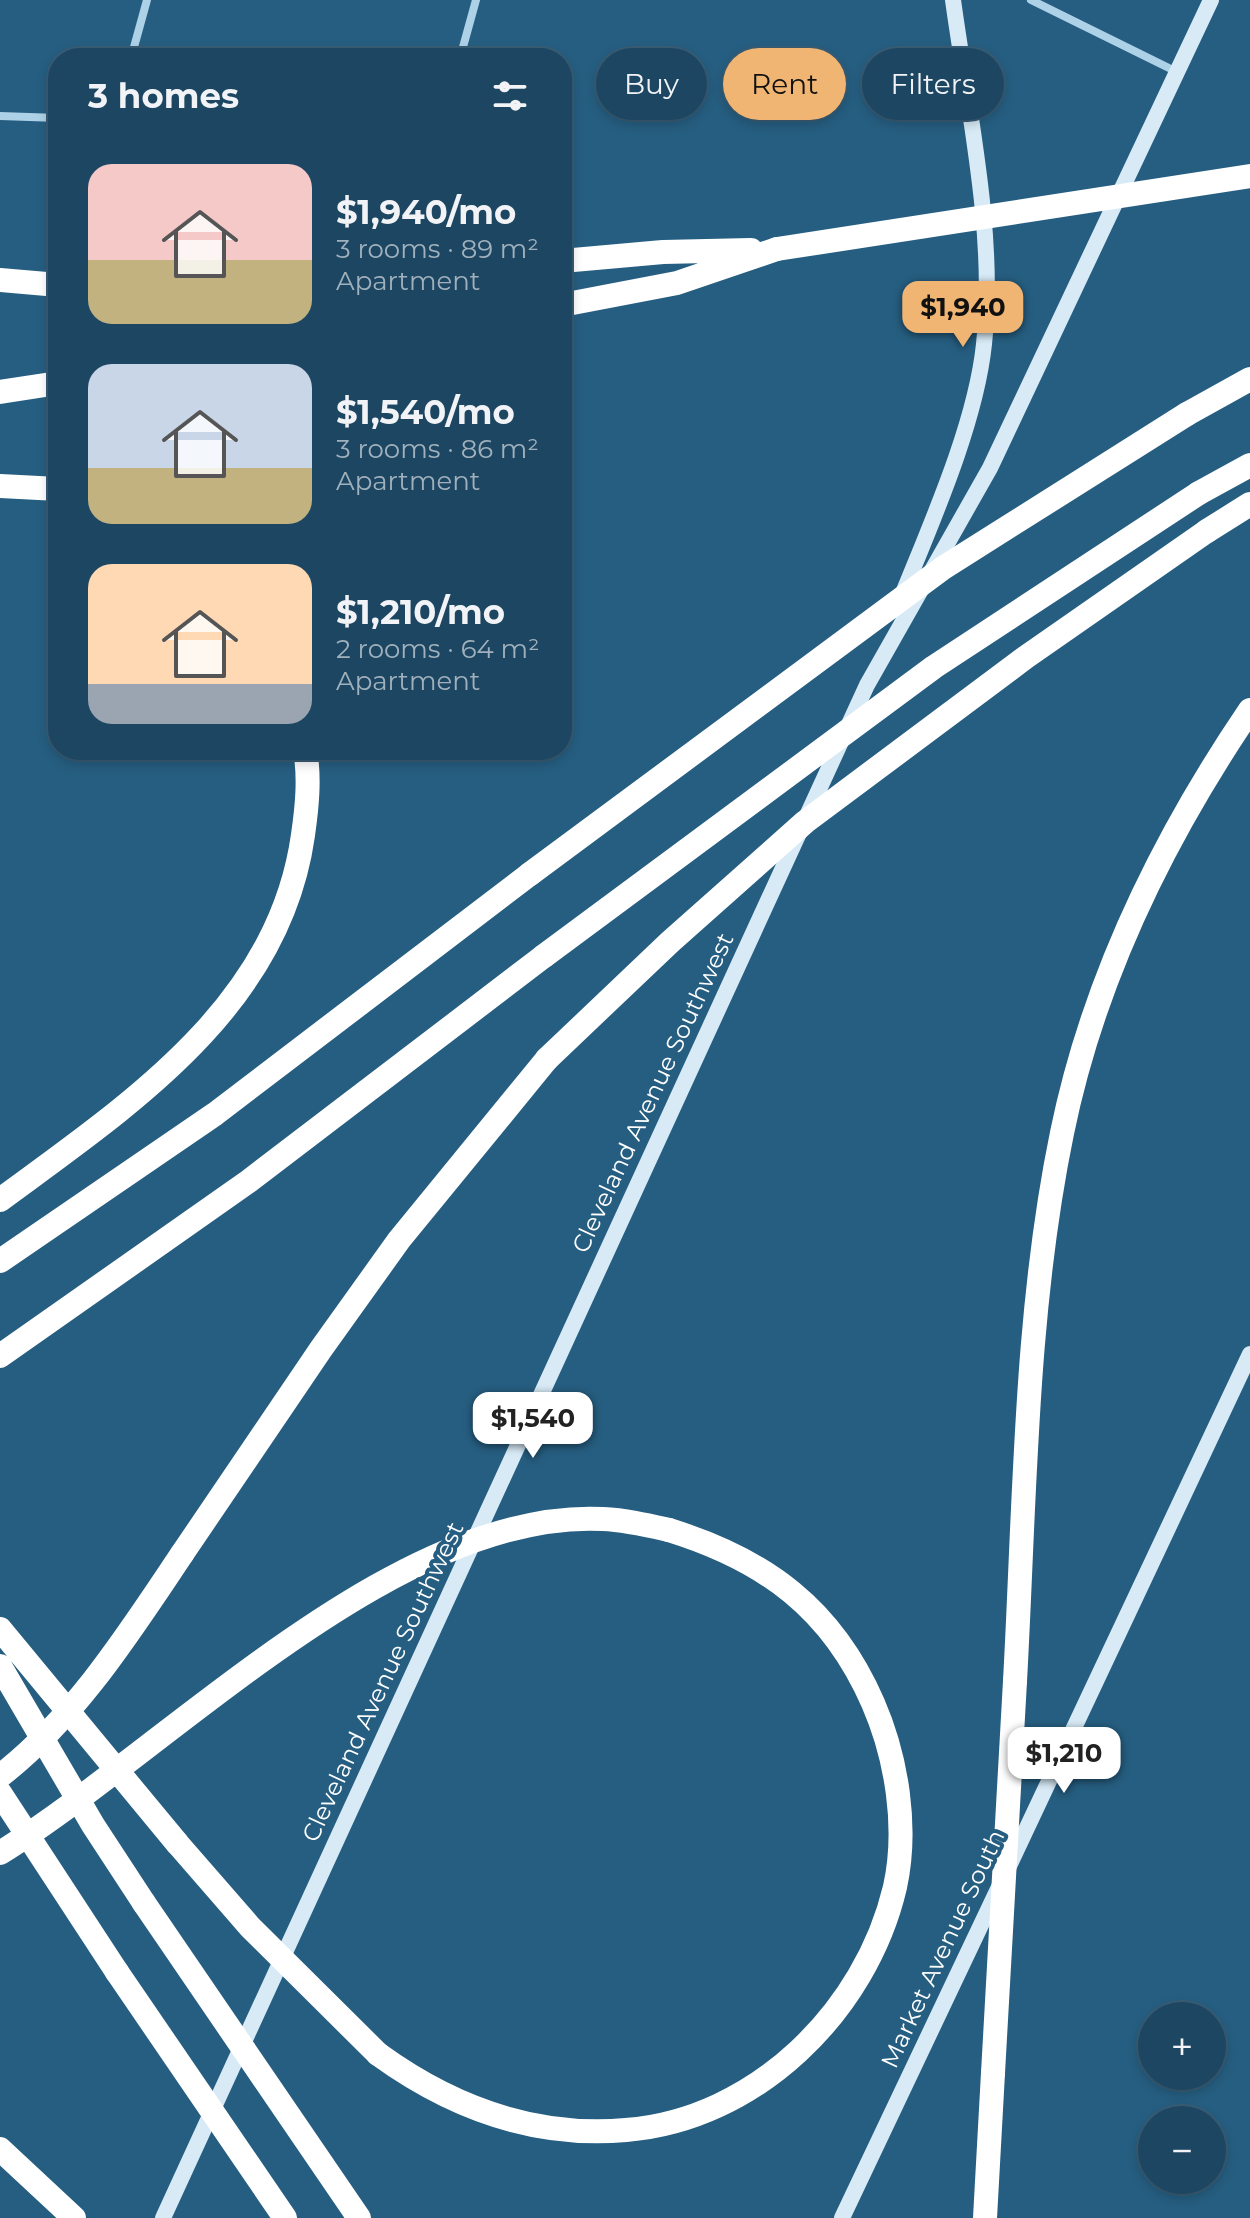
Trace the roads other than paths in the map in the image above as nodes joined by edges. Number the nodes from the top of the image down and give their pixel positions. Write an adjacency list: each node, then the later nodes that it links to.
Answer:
1 (147, 0): 6 (street)
2 (476, 0): 7 (street)
3 (953, 0): 24 (main road)
4 (1031, 0): 8 (street)
5 (1211, 0): 8 (main road, Cleveland Avenue Southwest)
6 (134, 48)
7 (463, 48)
8 (1175, 71): 24 (main road, Cleveland Avenue Southwest)
9 (0, 116): 10 (street)
10 (48, 118)
11 (1250, 176): 12 (highway, bridge)
12 (777, 249): 13 (highway); 16 (highway)
13 (572, 260)
14 (0, 280): 15 (highway)
15 (48, 284)
16 (572, 303)
17 (1250, 379): 28 (highway, bridge)
18 (48, 385): 19 (highway)
19 (0, 392)
20 (1250, 465): 30 (highway, bridge)
21 (0, 486): 22 (highway)
22 (48, 488)
23 (1250, 504): 33 (highway, bridge)
24 (867, 685): 38 (main road, Cleveland Avenue Southwest)
25 (1250, 710): 42 (highway, bridge)
26 (305, 760): 27 (highway)
27 (0, 1200)
28 (0, 1261)
29 (1250, 1354): 41 (main road, Market Avenue South)
30 (0, 1356)
31 (0, 1629): 35 (highway, bridge)
32 (0, 1666): 40 (highway, bridge)
33 (0, 1776)
34 (0, 1793): 39 (highway, bridge)
35 (0, 1853)
36 (0, 2149): 37 (highway)
37 (74, 2218)
38 (163, 2218)
39 (285, 2218)
40 (359, 2218)
41 (842, 2218)
42 (985, 2218)

